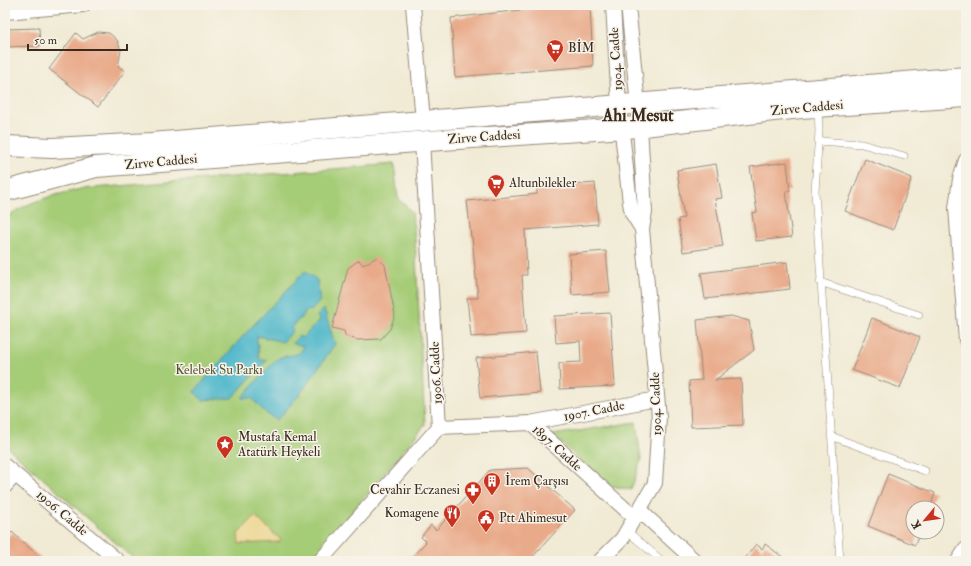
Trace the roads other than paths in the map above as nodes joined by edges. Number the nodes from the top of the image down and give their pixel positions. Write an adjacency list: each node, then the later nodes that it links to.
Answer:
1 (83, 5): 5 (street)
2 (413, 5): 10 (street)
3 (613, 5): 8 (street, 1904. Cadde)
4 (628, 5): 8 (street, 1904. Cadde)
5 (5, 12)
6 (966, 77): 8 (main road, Zirve Caddesi)
7 (966, 97): 9 (main road, Zirve Caddesi)
8 (629, 105): 10 (main road, Zirve Caddesi); 11 (street, 1904. Cadde); 11 (street, 1904. Cadde)
9 (818, 106): 11 (main road, Zirve Caddesi); 13 (lane)
10 (423, 121): 14 (main road, Zirve Caddesi)
11 (631, 127): 12 (main road, Zirve Caddesi); 22 (street, 1904. Cadde)
12 (422, 141): 17 (main road, Zirve Caddesi); 24 (street, 1906. Cadde)
13 (818, 141): 15 (lane); 19 (lane)
14 (5, 146)
15 (904, 156)
16 (966, 160): 18 (street)
17 (5, 191)
18 (964, 279): 21 (street)
19 (820, 282): 20 (lane); 25 (lane)
20 (919, 315)
21 (966, 340)
22 (657, 399): 23 (street, 1907. Cadde); 29 (street, 1904. Cadde)
23 (530, 423): 24 (street, 1897. Cadde); 29 (street, 1897. Cadde)
24 (439, 427): 33 (street)
25 (831, 436): 27 (lane); 37 (lane)
26 (10, 470): 28 (street); 32 (street, 1906. Cadde)
27 (925, 471)
28 (5, 486)
29 (637, 514): 30 (street, 1904. Cadde); 36 (street, 1897. Cadde)
30 (627, 531): 34 (street, 1904. Cadde); 35 (lane)
31 (966, 549): 38 (street)
32 (118, 561)
33 (320, 561)
34 (600, 561)
35 (662, 561)
36 (695, 561)
37 (840, 561)
38 (958, 561)

